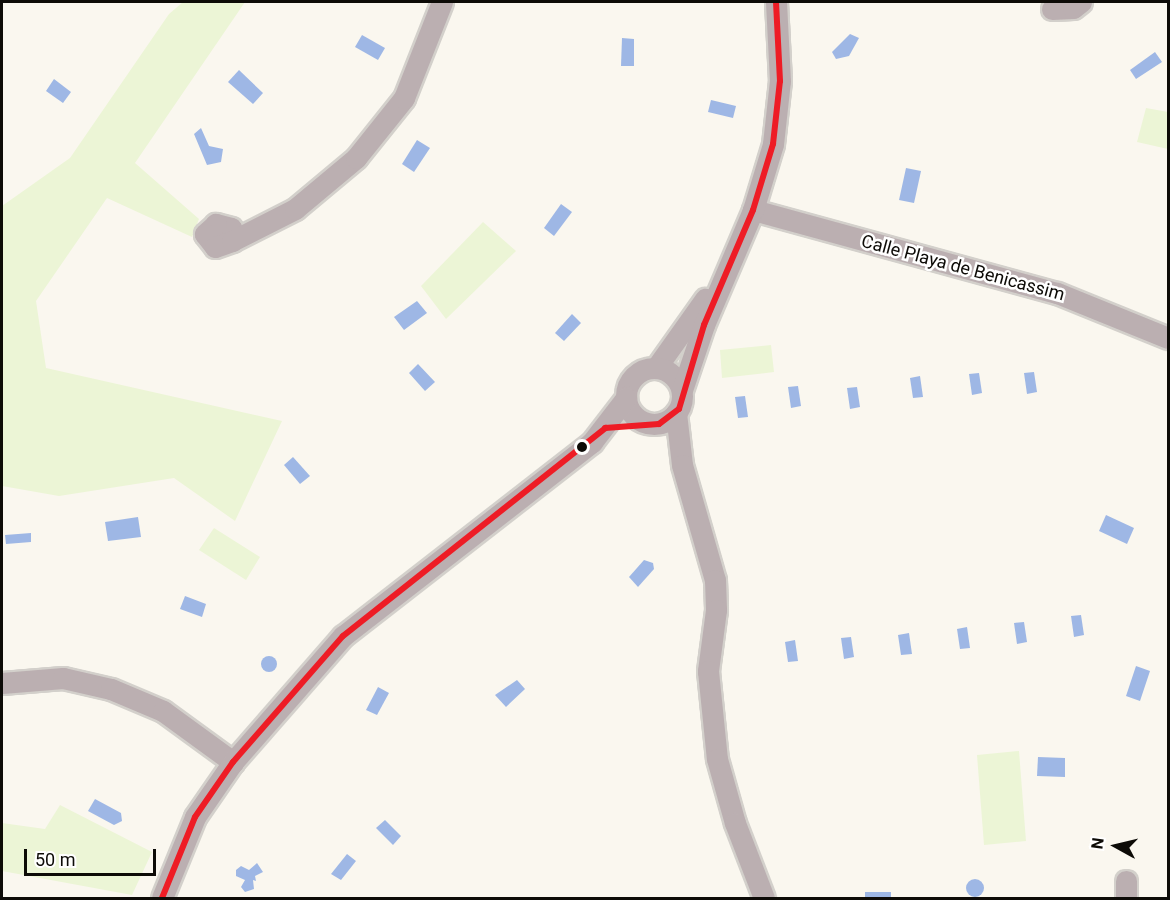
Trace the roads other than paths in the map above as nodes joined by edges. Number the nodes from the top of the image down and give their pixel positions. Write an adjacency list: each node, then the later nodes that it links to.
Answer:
1 (442, 2): 6 (street)
2 (776, 2): 5 (street)
3 (1081, 2): 4 (street)
4 (1052, 9)
5 (753, 210): 7 (street); 8 (street, Calle Playa de Benicassim)
6 (232, 242)
7 (732, 262): 9 (street); 10 (street)
8 (1168, 338)
9 (656, 368): 10 (street); 11 (street)
10 (682, 390): 12 (street)
11 (626, 398): 12 (street); 13 (street)
12 (662, 420): 13 (street); 17 (street)
13 (605, 428): 15 (street)
14 (2, 683): 15 (street)
15 (233, 762): 16 (street)
16 (162, 898)
17 (764, 898)

